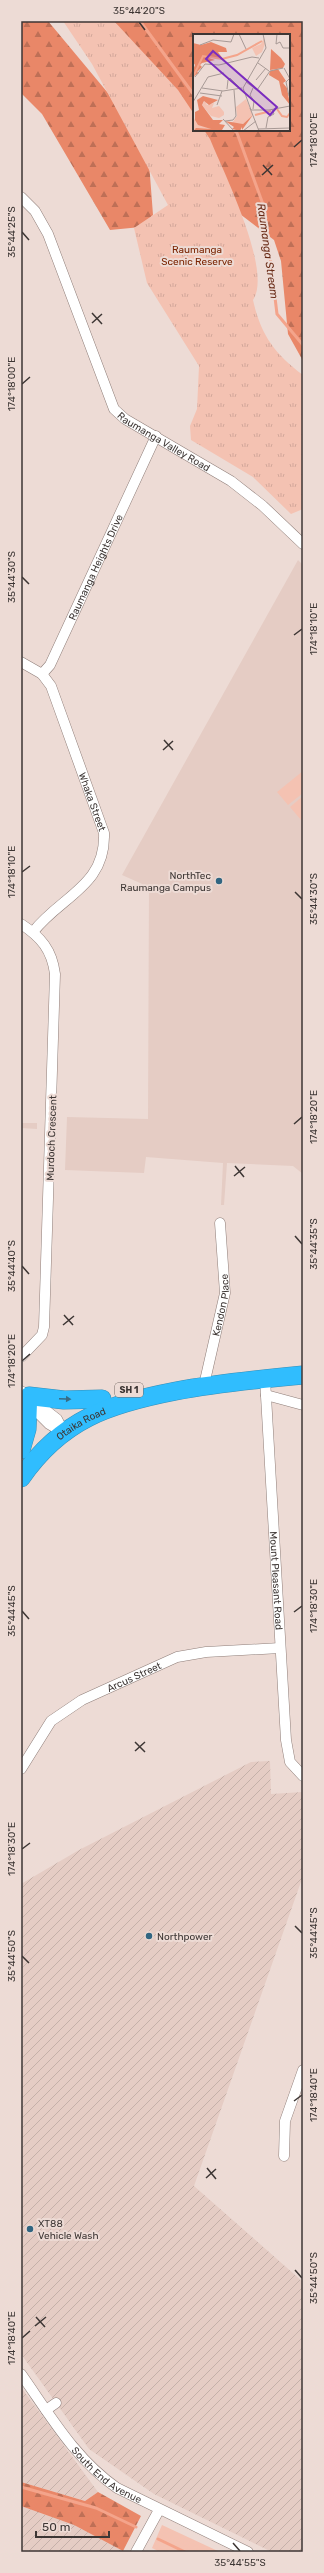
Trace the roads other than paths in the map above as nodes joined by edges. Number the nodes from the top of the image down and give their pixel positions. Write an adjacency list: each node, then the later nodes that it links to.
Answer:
1 (21, 197): 2 (street, Raumanga Valley Road)
2 (156, 436): 3 (street, Raumanga Valley Road); 5 (street, Raumanga Heights Drive)
3 (303, 544)
4 (21, 662): 5 (street)
5 (42, 674): 7 (street, Whaka Street)
6 (21, 924): 7 (street, Murdoch Crescent)
7 (33, 932): 9 (street, Murdoch Crescent)
8 (220, 1223): 11 (street, Kendon Place)
9 (21, 1357)
10 (303, 1375): 12 (highway, Otaika Road / SH 1)
11 (204, 1385): 12 (highway, Otaika Road / SH 1); 14 (highway, Otaika Road / SH 1); 16 (highway, Otaika Road / SH 1)
12 (265, 1387): 15 (street, Otaika Road); 20 (street, Mount Pleasant Road)
13 (25, 1396): 14 (highway, one-way to 14); 16 (street); 17 (highway)
14 (102, 1399): 16 (highway, Otaika Road / SH 1)
15 (303, 1404)
16 (59, 1428): 18 (highway, Otaika Road / SH 1); 19 (highway, Otaika Road / SH 1)
17 (21, 1450)
18 (21, 1463)
19 (21, 1478)
20 (280, 1648): 21 (street, Arcus Street); 22 (street, Mount Pleasant Road)
21 (21, 1769)
22 (303, 1776)
23 (303, 2070): 24 (street)
24 (284, 2156)
25 (21, 2374): 27 (street, South End Avenue)
26 (56, 2403): 27 (street)
27 (46, 2410): 28 (street, South End Avenue)
28 (159, 2510): 29 (street); 30 (street, South End Avenue)
29 (136, 2552)
30 (248, 2552)

